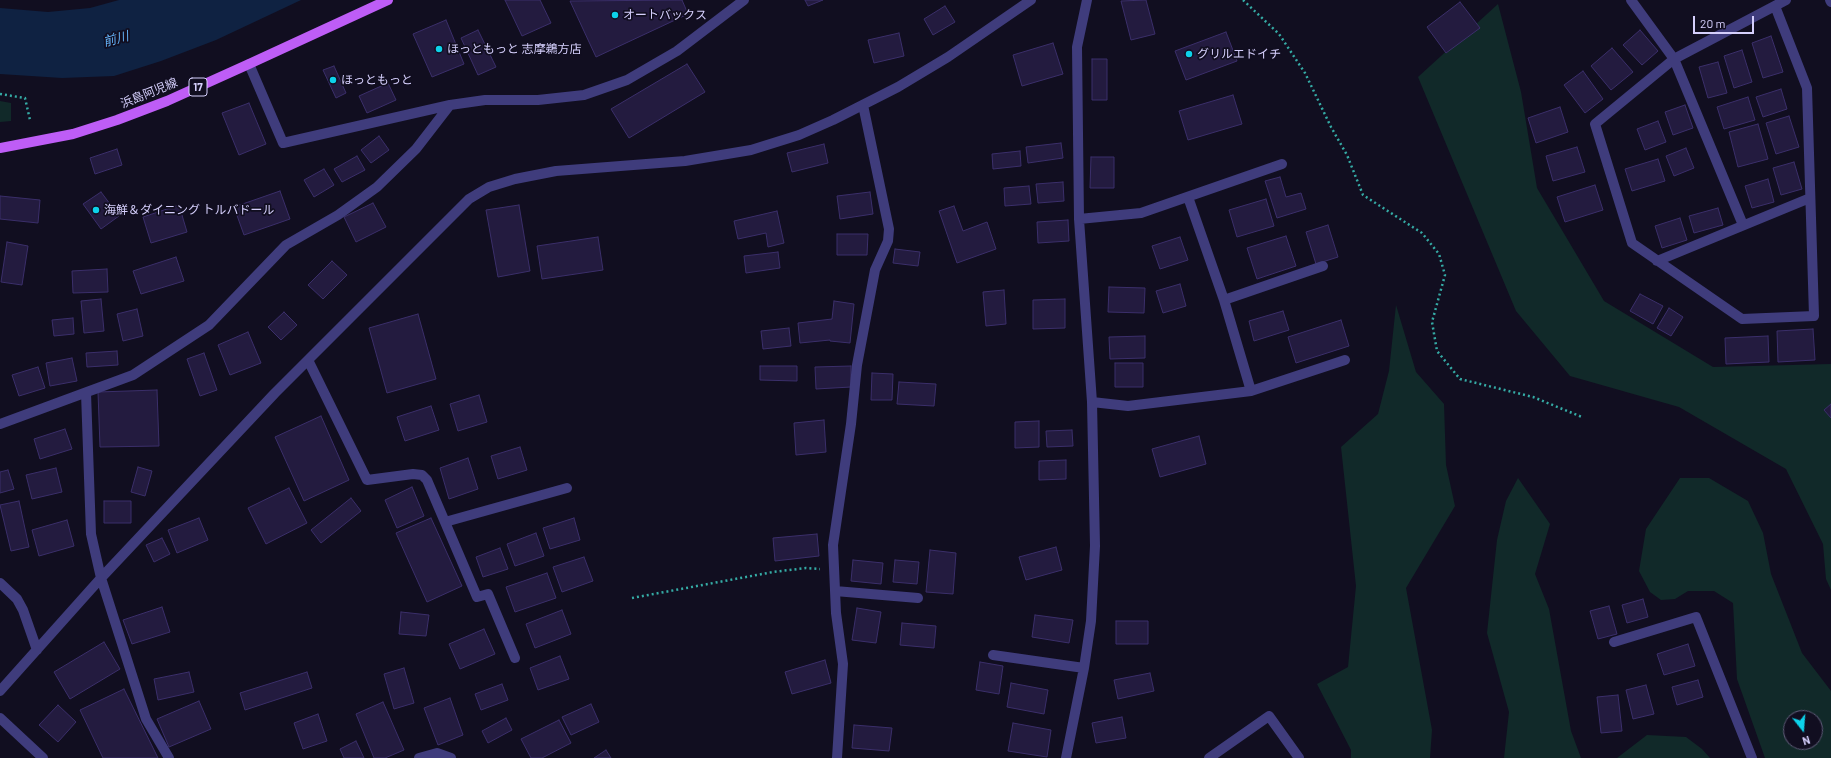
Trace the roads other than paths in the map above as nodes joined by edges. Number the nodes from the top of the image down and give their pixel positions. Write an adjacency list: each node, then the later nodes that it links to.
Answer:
1 (388, 0): 9 (main road, 浜島阿児線 / 17)
2 (744, 0): 10 (street)
3 (1031, 0): 11 (street)
4 (1087, 0): 16 (street)
5 (1631, 0): 8 (street)
6 (1786, 0): 7 (street)
7 (1775, 6): 8 (street); 15 (street)
8 (1674, 58): 17 (street); 18 (street)
9 (249, 64): 10 (street); 12 (main road, 浜島阿児線 / 17)
10 (450, 105): 24 (street)
11 (863, 105): 21 (street); 31 (street)
12 (0, 148)
13 (1282, 164): 14 (street)
14 (1188, 197): 16 (street); 20 (street)
15 (1810, 198): 17 (street); 18 (street)
16 (1079, 219): 25 (street)
17 (1743, 225): 18 (street)
18 (1657, 261)
19 (1323, 266): 20 (street)
20 (1224, 300): 23 (street)
21 (308, 360): 28 (street); 29 (street)
22 (1345, 360): 23 (street)
23 (1251, 390): 25 (street)
24 (86, 393): 26 (street); 29 (street)
25 (1092, 402): 37 (street)
26 (0, 424)
27 (567, 488): 28 (street)
28 (445, 522): 36 (street)
29 (101, 578): 34 (street); 41 (street)
30 (0, 583): 34 (street)
31 (835, 591): 32 (street); 44 (street)
32 (918, 598)
33 (1614, 642): 48 (street)
34 (37, 650): 38 (street)
35 (993, 656): 37 (street)
36 (516, 658)
37 (1084, 668): 45 (street)
38 (0, 690)
39 (0, 718): 40 (street)
40 (43, 758)
41 (169, 758)
42 (419, 758): 43 (street)
43 (451, 758)
44 (837, 758)
45 (1066, 758)
46 (1209, 758): 47 (street)
47 (1299, 758)
48 (1752, 758)

